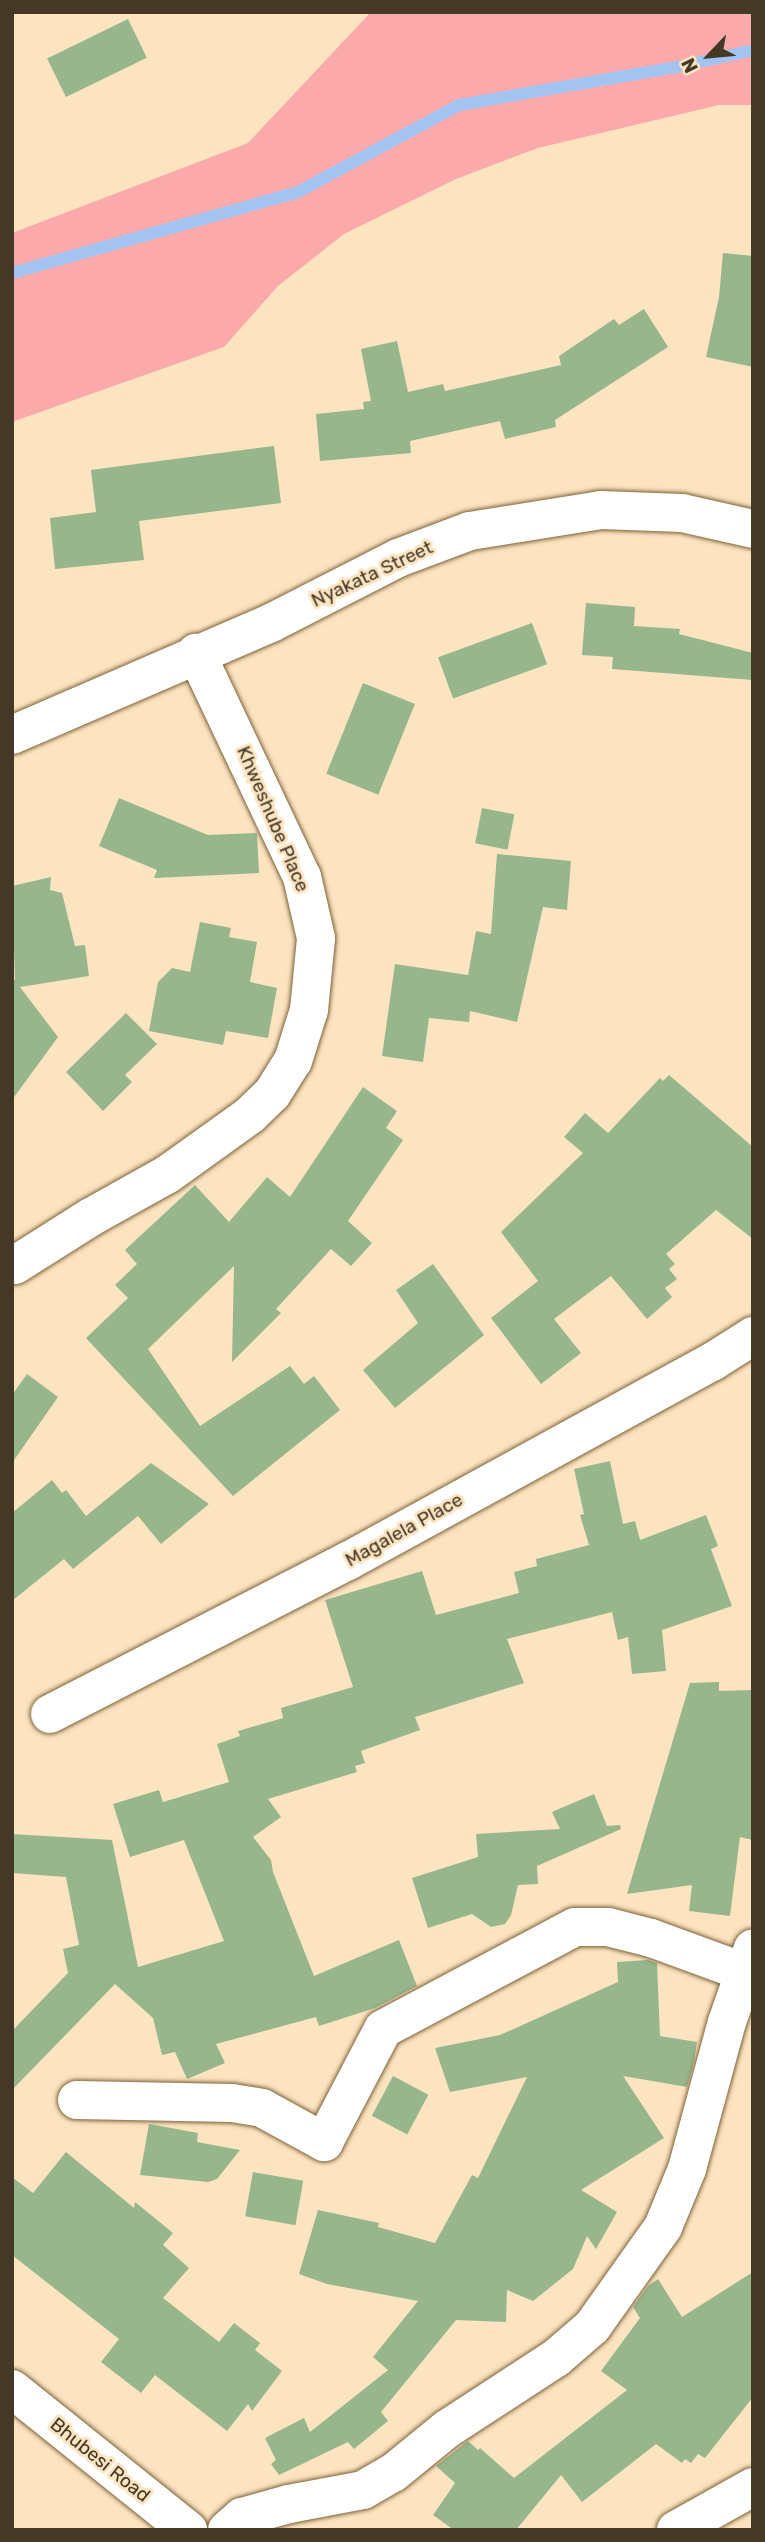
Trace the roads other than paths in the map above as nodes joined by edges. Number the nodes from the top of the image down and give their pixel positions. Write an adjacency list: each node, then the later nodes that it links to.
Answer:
1 (753, 529): 2 (street, Nyakata Street)
2 (196, 653): 3 (street, Nyakata Street); 4 (street, Khweshube Place)
3 (12, 735)
4 (15, 1265)
5 (753, 1336): 6 (street, Magalela Place)
6 (50, 1714)
7 (748, 1960): 8 (street); 12 (street)
8 (77, 2100)
9 (12, 2389): 11 (street, Bhubesi Road)
10 (753, 2487): 13 (street)
11 (188, 2530)
12 (227, 2530)
13 (676, 2530)

